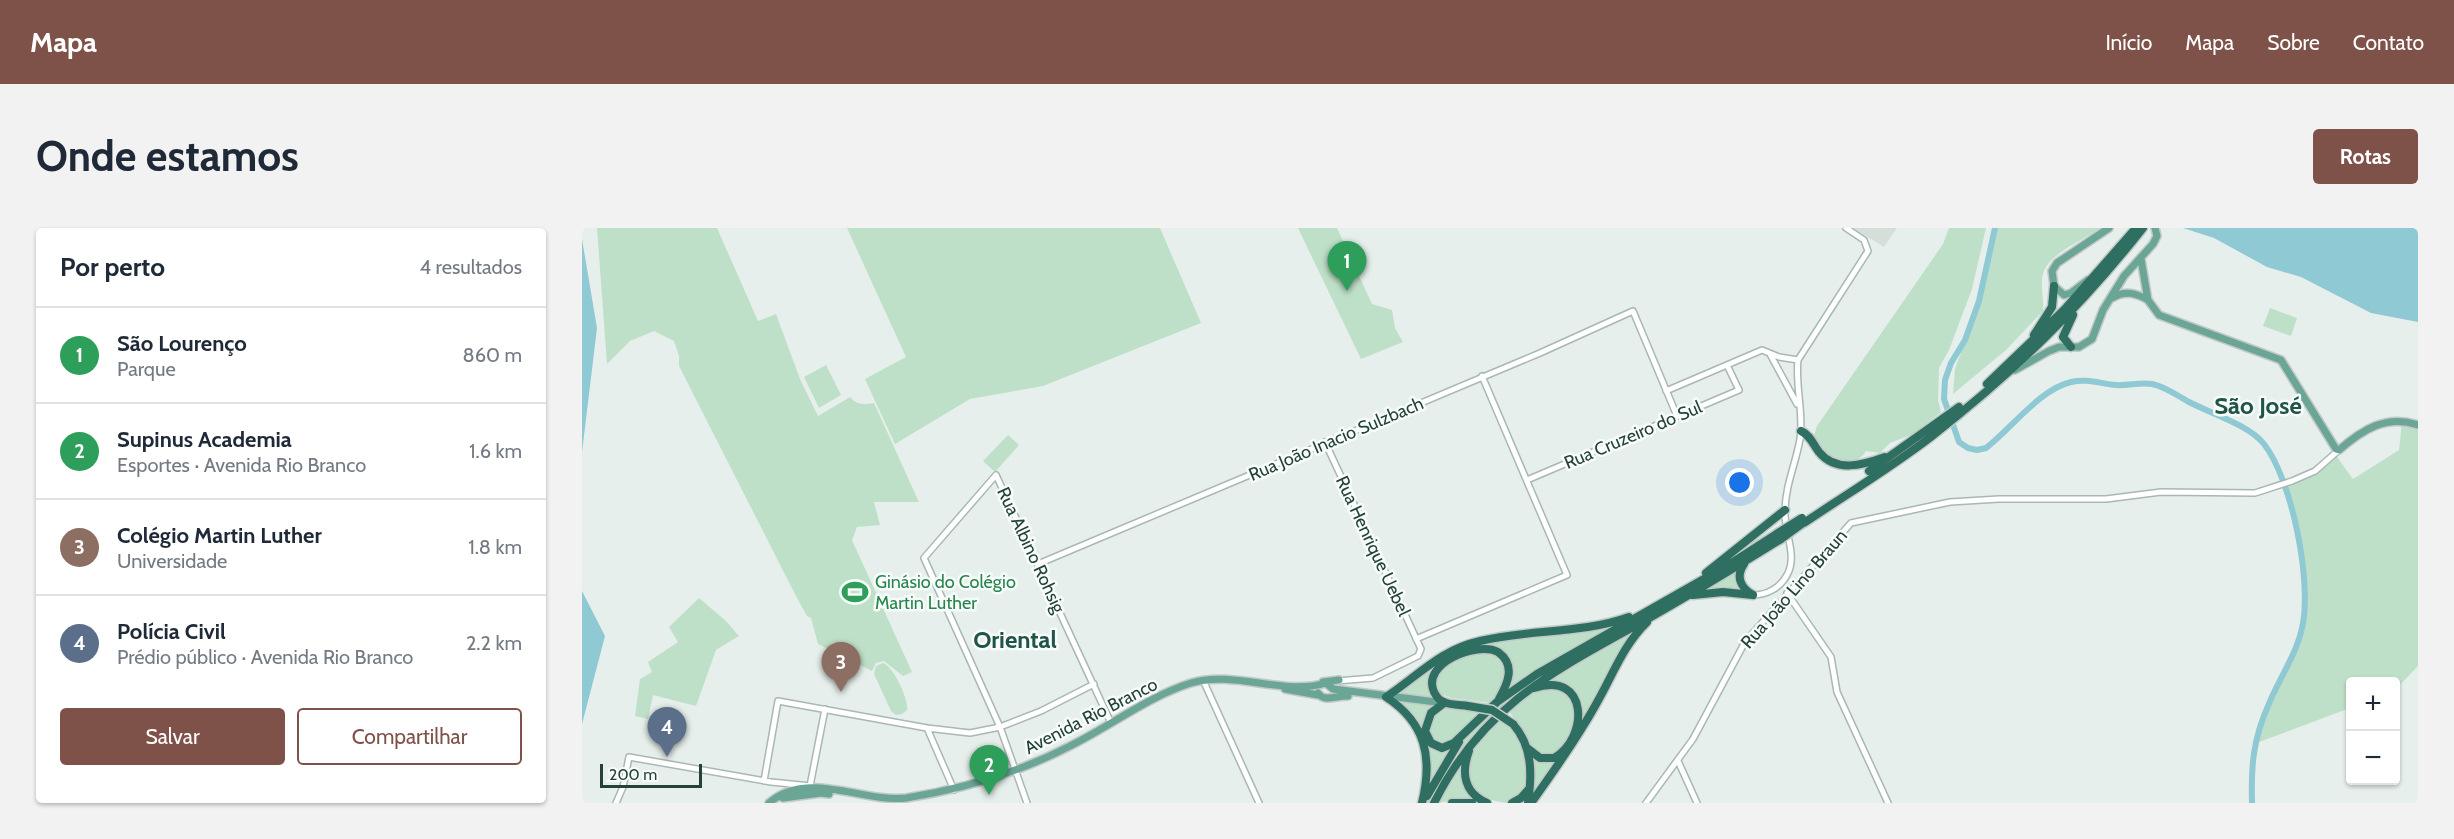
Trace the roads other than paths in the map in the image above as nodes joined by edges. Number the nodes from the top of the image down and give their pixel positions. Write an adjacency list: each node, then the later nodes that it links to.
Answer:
1 (1845, 228): 20 (street)
2 (2109, 228): 11 (main road)
3 (2156, 228): 5 (main road)
4 (2140, 229): 8 (highway); 15 (highway)
5 (2140, 259): 6 (main road); 7 (main road)
6 (2130, 271): 7 (main road); 9 (main road)
7 (2142, 273): 10 (main road)
8 (2094, 276): 11 (main road); 17 (highway)
9 (2123, 279): 12 (main road); 14 (main road)
10 (2146, 283): 12 (main road); 13 (main road)
11 (2054, 286): 17 (highway)
12 (2133, 293): 13 (main road); 14 (main road)
13 (2148, 300): 32 (main road)
14 (2108, 302): 16 (main road)
15 (2079, 304): 16 (highway); 23 (highway)
16 (2071, 347): 23 (main road)
17 (2026, 348): 26 (highway)
18 (1769, 352): 19 (street); 21 (street); 22 (street)
19 (1784, 358): 20 (street); 22 (street)
20 (1798, 360): 27 (street)
21 (1727, 365): 25 (street); 28 (street, Rua Cruzeiro do Sul)
22 (1778, 368): 27 (street)
23 (2007, 374): 26 (highway)
24 (1482, 376): 25 (street, Rua João Inacio Sulzbach); 33 (street, Rua João Inacio Sulzbach); 37 (street)
25 (1666, 391): 28 (street)
26 (1978, 395): 31 (highway)
27 (1800, 408): 30 (street)
28 (1677, 416): 37 (street, Rua Cruzeiro do Sul)
29 (2418, 425): 34 (main road)
30 (1801, 428): 36 (highway); 38 (street)
31 (1929, 434): 36 (highway); 39 (highway)
32 (2328, 438): 34 (main road); 35 (main road)
33 (1325, 442): 44 (street, Rua João Inacio Sulzbach); 50 (street, Rua Henrique Uebel)
34 (2345, 444): 35 (main road)
35 (2339, 450): 46 (street, Rua João Lino Braun)
36 (1899, 451): 39 (highway)
37 (1527, 480): 50 (street)
38 (1785, 510): 42 (highway); 48 (street)
39 (1803, 520): 41 (highway, bridge)
40 (1750, 530): 42 (highway)
41 (1779, 536): 43 (highway); 45 (highway)
42 (1746, 542): 45 (highway)
43 (1746, 561): 47 (highway); 48 (highway)
44 (1038, 564): 53 (street, Rua Albino Rohsig); 62 (street, Rua Albino Rohsig)
45 (1690, 586): 49 (highway)
46 (1787, 593): 67 (street, Rua João Lino Braun); 91 (street)
47 (1687, 596): 48 (highway); 49 (highway)
48 (1753, 596)
49 (1652, 612): 55 (highway); 57 (highway); 58 (highway); 88 (highway)
50 (1416, 639): 51 (street, Rua Henrique Uebel)
51 (1341, 680): 54 (street); 54 (main road)
52 (1204, 681): 54 (main road, Avenida Rio Branco); 56 (main road, Avenida Rio Branco); 61 (main road, Avenida Rio Branco); 68 (main road, Avenida Rio Branco); 81 (street)
53 (1094, 684): 61 (street, Rua Albino Rohsig); 62 (street)
54 (1326, 688): 56 (main road); 56 (main road, Avenida Rio Branco); 57 (main road, Avenida Rio Branco)
55 (1525, 691): 65 (highway); 66 (highway)
56 (1318, 695)
57 (1386, 697): 59 (main road, Avenida Rio Branco); 82 (highway)
58 (1497, 702): 59 (highway); 64 (highway)
59 (1444, 703): 64 (highway); 66 (highway, bridge)
60 (825, 709): 63 (street); 69 (street); 71 (street)
61 (1111, 723): 68 (main road, Avenida Rio Branco)
62 (1000, 727): 63 (street); 68 (street)
63 (927, 728): 73 (street)
64 (1464, 735): 82 (highway)
65 (1473, 742): 83 (highway); 86 (highway)
66 (1527, 748): 70 (highway)
67 (1678, 760): 89 (street, Rua João Lino Braun); 90 (street)
68 (1016, 772): 73 (main road, Avenida Rio Branco); 80 (street)
69 (764, 781): 71 (street); 75 (street)
70 (1530, 786): 87 (highway); 88 (highway)
71 (808, 787): 72 (main road); 77 (main road)
72 (821, 790): 74 (main road, Avenida Rio Branco); 77 (main road)
73 (954, 790): 76 (main road, Avenida Rio Branco); 79 (main road, Avenida Rio Branco)
74 (849, 798): 76 (main road, Avenida Rio Branco); 78 (main road, Avenida Rio Branco)
75 (617, 801)
76 (895, 801)
77 (771, 803)
78 (881, 803)
79 (903, 803)
80 (1027, 803)
81 (1259, 803)
82 (1423, 803)
83 (1434, 803)
84 (1452, 803): 85 (highway)
85 (1472, 803)
86 (1487, 803)
87 (1512, 803)
88 (1530, 803)
89 (1646, 803)
90 (1697, 803)
91 (1888, 803)

